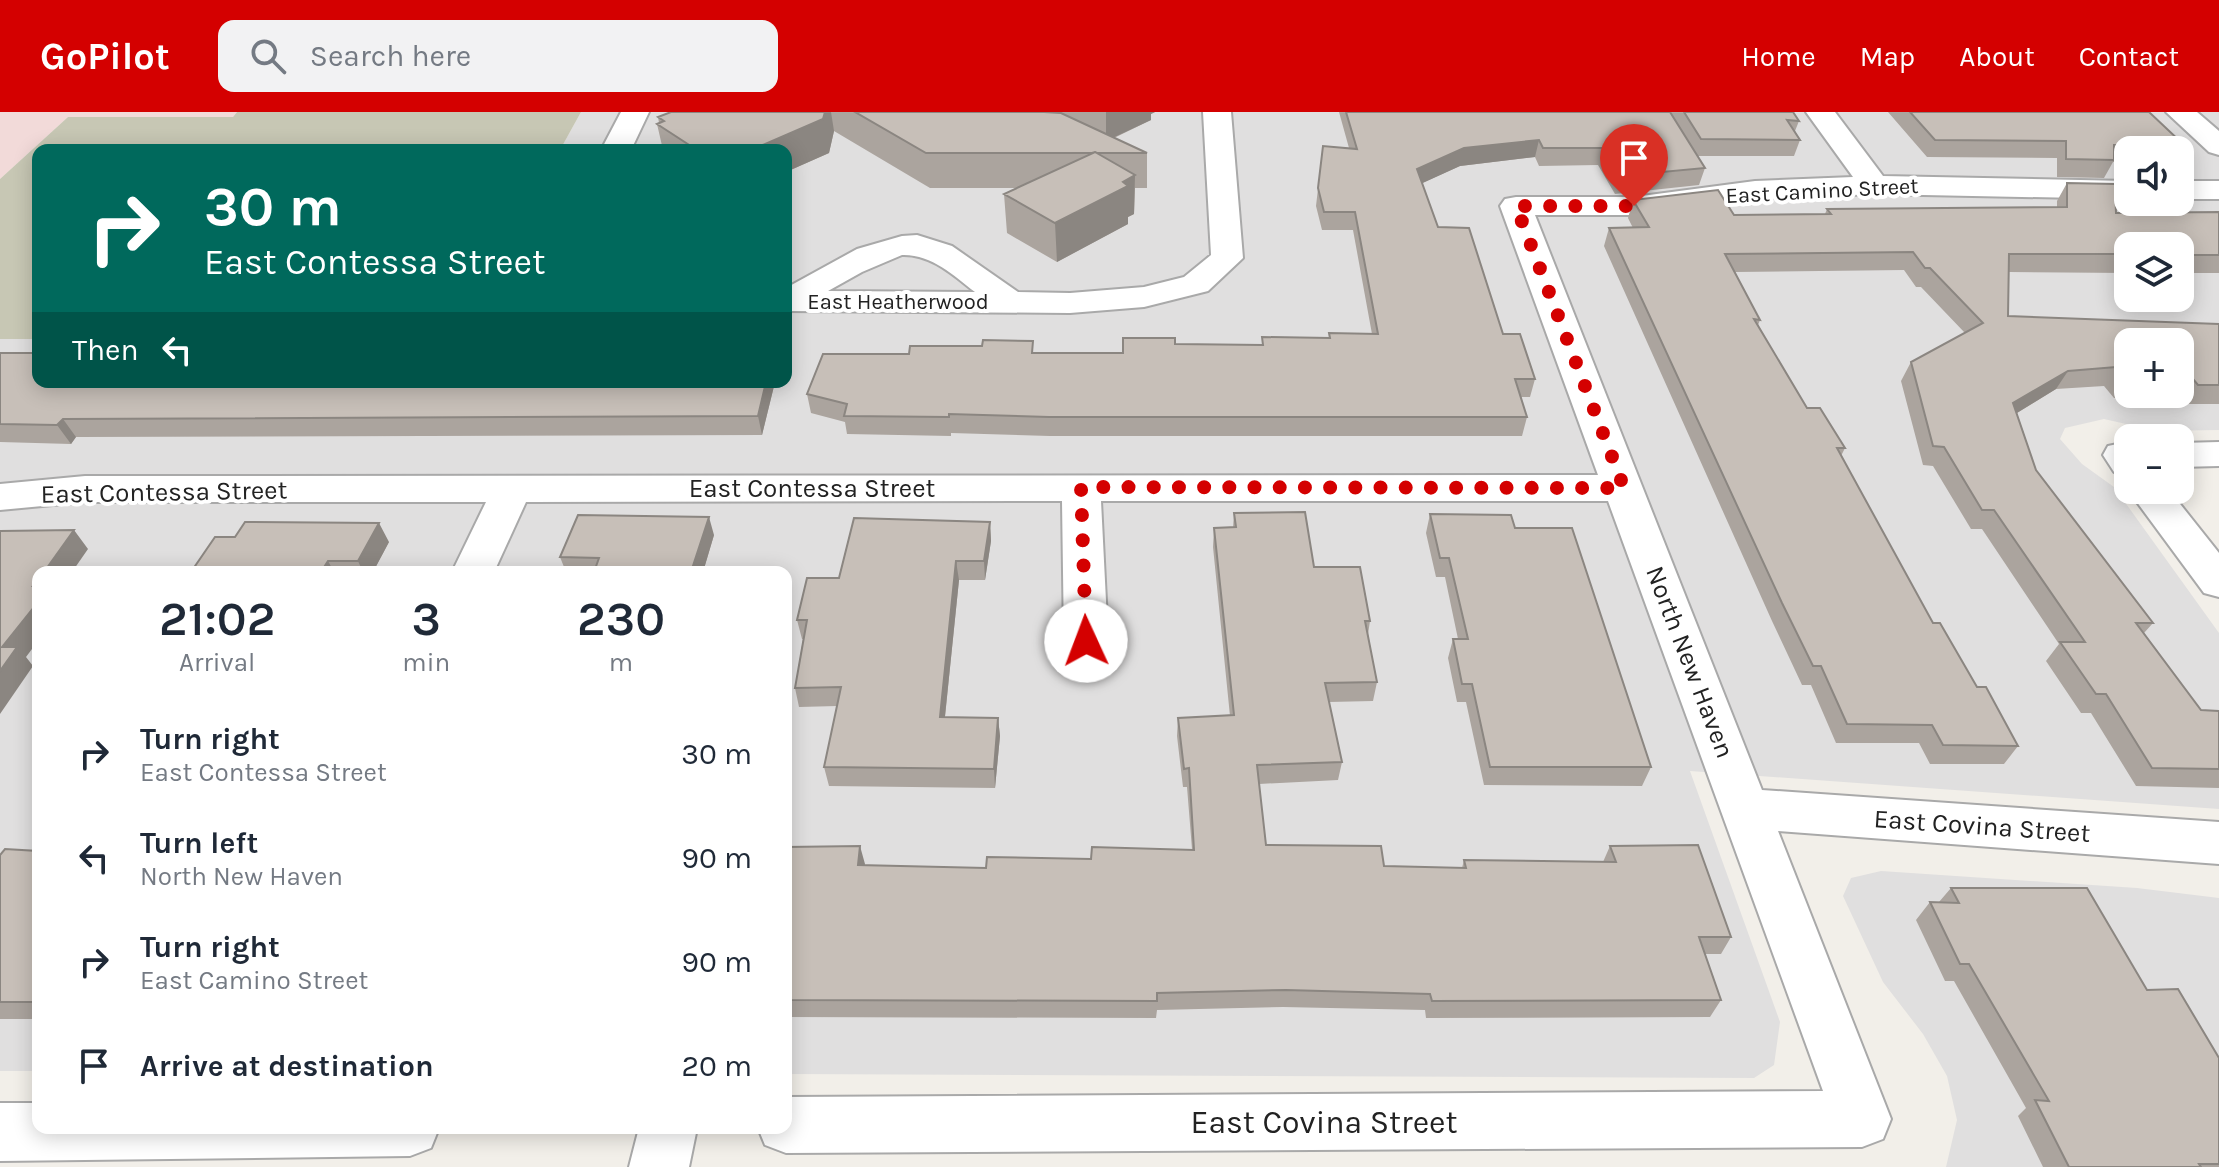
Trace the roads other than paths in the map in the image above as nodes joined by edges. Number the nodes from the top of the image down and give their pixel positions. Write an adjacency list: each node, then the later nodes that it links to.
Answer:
1 (635, 112): 5 (street)
2 (1217, 112): 14 (street, East Heatherwood)
3 (1820, 112): 7 (street)
4 (2180, 112): 6 (street)
5 (619, 144)
6 (2219, 146)
7 (1874, 185): 8 (street, East Camino Street); 11 (street, East Camino Street)
8 (2114, 190)
9 (2194, 190): 10 (street)
10 (2219, 190)
11 (1516, 206): 18 (street, North New Haven)
12 (792, 298): 14 (street, East Heatherwood)
13 (792, 301): 14 (street, East Heatherwood)
14 (1011, 303)
15 (2219, 454): 16 (street)
16 (2194, 455)
17 (1081, 487): 18 (street, East Contessa Street); 19 (street, East Contessa Street); 24 (street)
18 (1624, 488): 25 (street, North New Haven)
19 (512, 490): 20 (street, East Contessa Street); 22 (street)
20 (0, 497)
21 (2159, 504): 23 (street)
22 (476, 566)
23 (2219, 582)
24 (1086, 641)
25 (1745, 809): 26 (street, East Covina Street); 27 (street, North New Haven)
26 (2219, 843)
27 (1862, 1119): 28 (street, East Covina Street)
28 (792, 1125)
29 (0, 1132): 30 (street)
30 (32, 1132)
31 (667, 1134): 32 (street)
32 (659, 1167)

